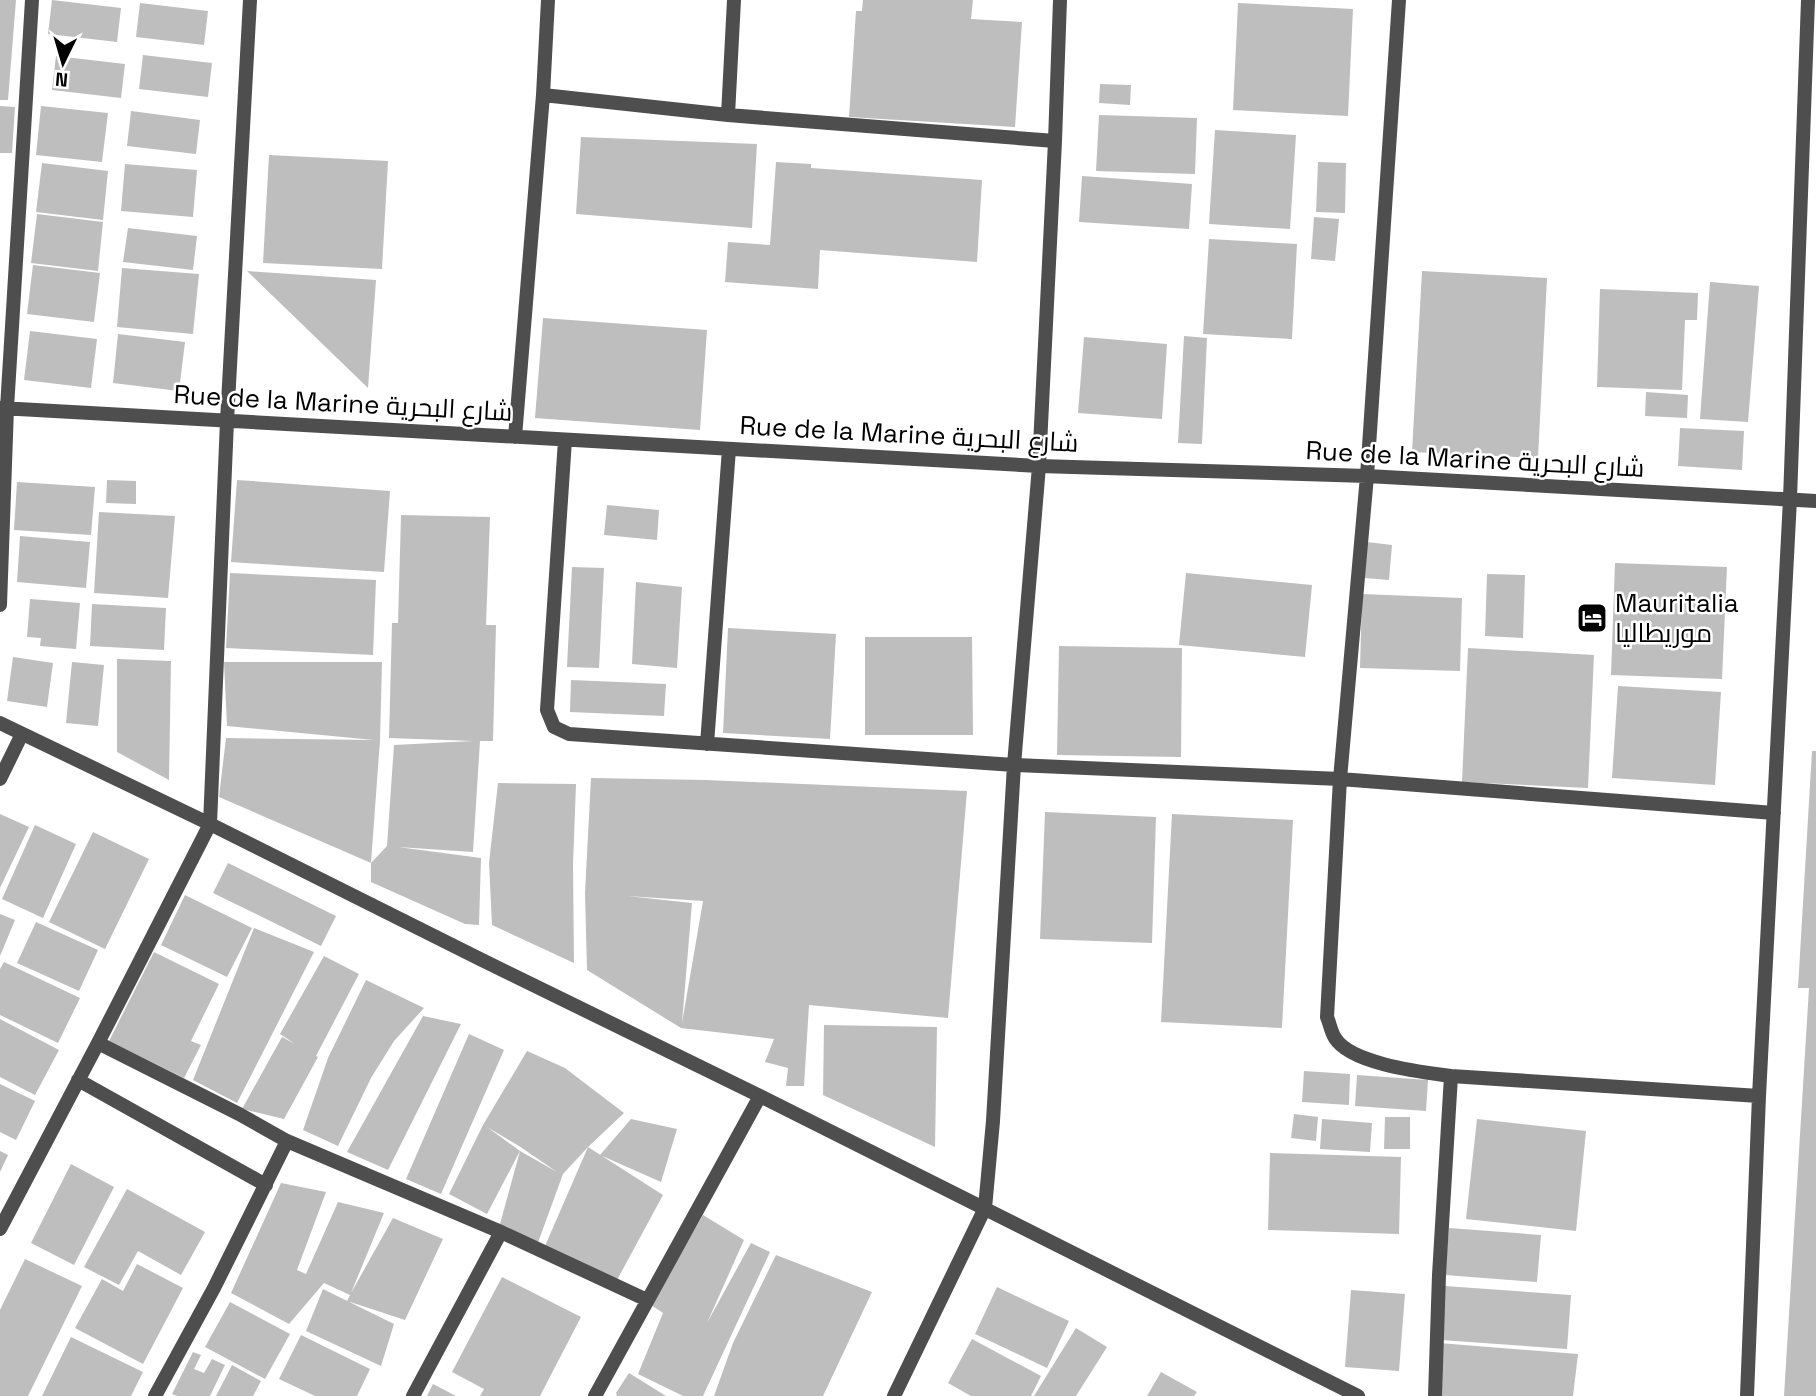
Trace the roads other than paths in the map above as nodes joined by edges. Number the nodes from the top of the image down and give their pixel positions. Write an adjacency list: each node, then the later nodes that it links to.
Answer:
1 (32, 0): 11 (street)
2 (250, 0): 12 (street)
3 (548, 0): 8 (street)
4 (734, 0): 9 (street)
5 (1060, 0): 10 (street)
6 (1399, 0): 17 (street)
7 (1808, 0): 18 (street)
8 (542, 95): 9 (street); 13 (street)
9 (728, 114): 10 (street)
10 (1055, 141): 16 (street)
11 (3, 408): 12 (street, Rue de la Marine شارع البحرية); 20 (street)
12 (227, 421): 13 (street, Rue de la Marine شارع البحرية); 28 (street)
13 (515, 437): 14 (street, Rue de la Marine شارع البحرية)
14 (565, 440): 15 (street, Rue de la Marine شارع البحرية); 23 (street)
15 (729, 449): 16 (street, Rue de la Marine شارع البحرية); 23 (street)
16 (1038, 466): 17 (street, Rue de la Marine شارع البحرية); 24 (street)
17 (1367, 477): 18 (street, Rue de la Marine شارع البحرية); 26 (street)
18 (1790, 499): 19 (street, Rue de la Marine شارع البحرية); 27 (street)
19 (1816, 501)
20 (0, 606)
21 (0, 723): 22 (street)
22 (22, 734): 25 (street); 28 (street)
23 (707, 744): 24 (street)
24 (1013, 765): 26 (street); 36 (street)
25 (0, 779)
26 (1340, 779): 27 (street); 30 (street)
27 (1774, 813): 33 (street)
28 (210, 824): 29 (street); 32 (street)
29 (98, 1043): 31 (street); 34 (street)
30 (1451, 1076): 33 (street); 45 (street)
31 (78, 1080): 35 (street); 37 (street)
32 (760, 1096): 36 (street); 39 (street)
33 (1759, 1096): 46 (street)
34 (288, 1141): 35 (street); 38 (street)
35 (266, 1185): 40 (street)
36 (985, 1208): 43 (street); 44 (street)
37 (0, 1228)
38 (501, 1232): 39 (street); 41 (street)
39 (647, 1300): 42 (street)
40 (155, 1396)
41 (413, 1396)
42 (595, 1396)
43 (894, 1396)
44 (1358, 1396)
45 (1434, 1396)
46 (1747, 1396)

